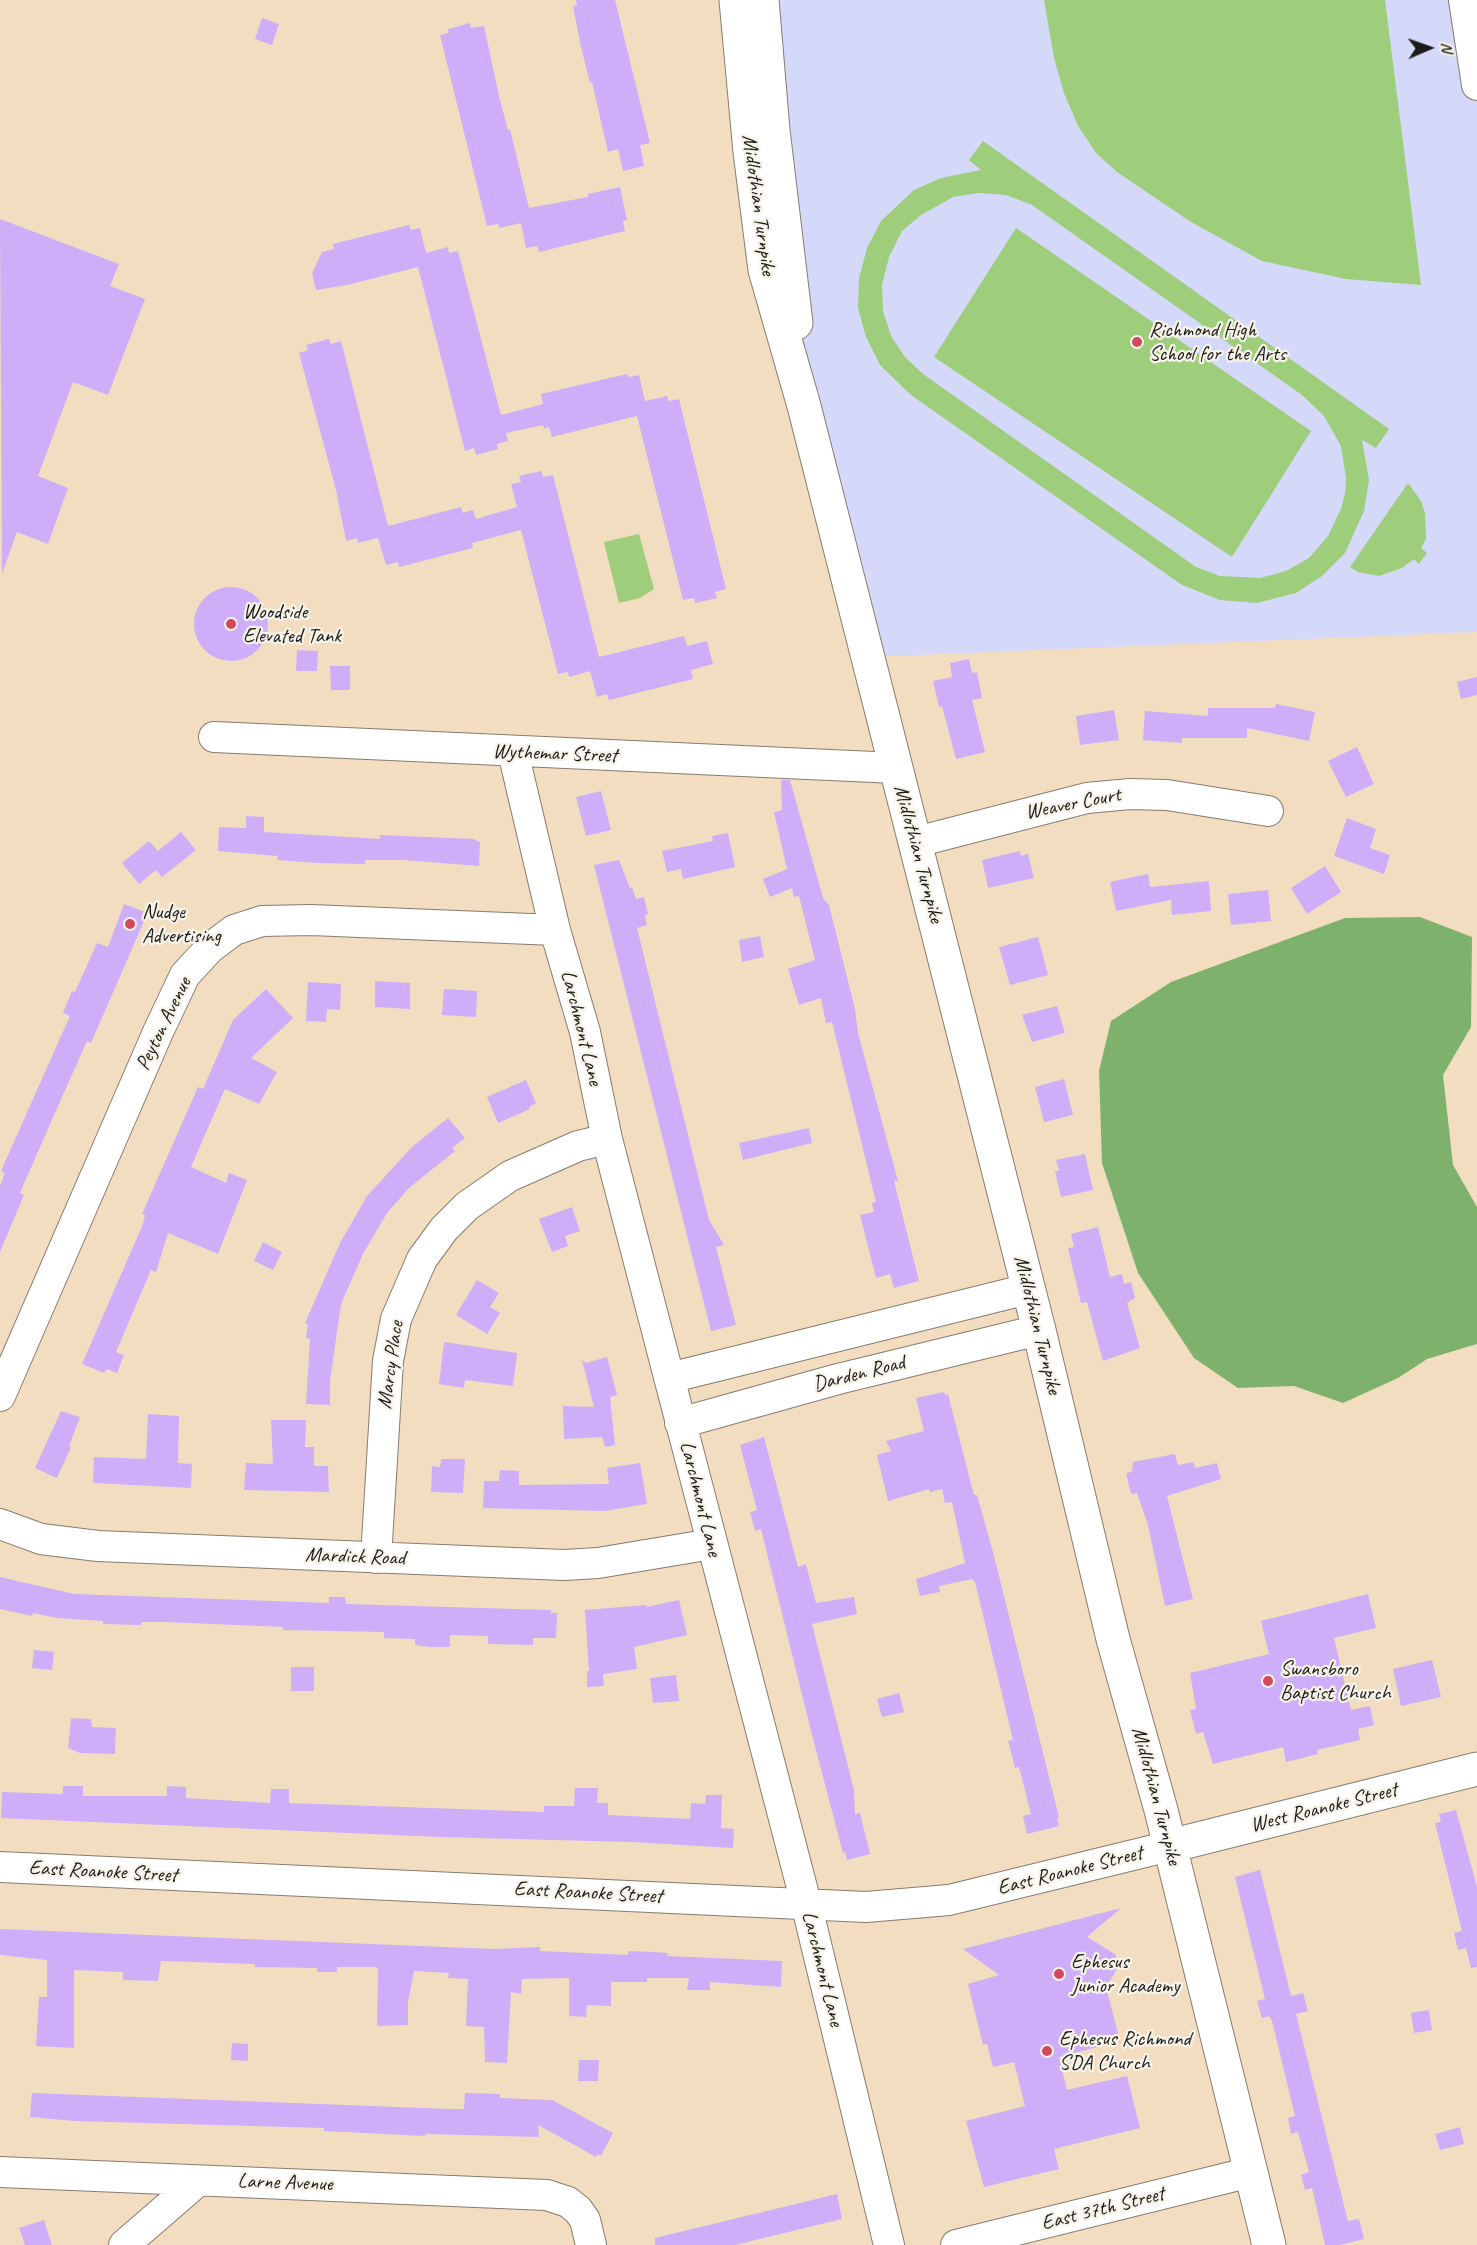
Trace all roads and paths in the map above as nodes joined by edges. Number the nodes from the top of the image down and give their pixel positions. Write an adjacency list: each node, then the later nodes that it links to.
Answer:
1 (736, 0): 5 (main road, Midlothian Turnpike)
2 (762, 0): 5 (main road, Midlothian Turnpike)
3 (1464, 0): 4 (street)
4 (1477, 85)
5 (804, 406): 8 (main road, Midlothian Turnpike)
6 (214, 738): 7 (street, Wythemar Street)
7 (513, 752): 8 (street, Wythemar Street); 11 (street, Larchmont Lane)
8 (896, 768): 10 (main road, Midlothian Turnpike)
9 (1268, 811): 10 (street, Weaver Court)
10 (915, 842): 13 (main road, Midlothian Turnpike)
11 (555, 930): 12 (street, Larchmont Lane); 16 (street, Peyton Avenue)
12 (607, 1139): 15 (street, Larchmont Lane); 20 (street, Marcy Place)
13 (1028, 1289): 14 (main road, Midlothian Turnpike); 15 (street, Darden Road)
14 (1039, 1330): 17 (street, Darden Road); 22 (main road, Midlothian Turnpike)
15 (669, 1378): 17 (street, Larchmont Lane)
16 (0, 1396)
17 (681, 1423): 19 (street, Larchmont Lane)
18 (0, 1524): 20 (street, Mardick Road)
19 (712, 1544): 20 (street, Mardick Road); 24 (street, Larchmont Lane)
20 (376, 1558)
21 (1477, 1769): 22 (main road, West Roanoke Street)
22 (1170, 1846): 24 (street, East Roanoke Street); 26 (main road, Midlothian Turnpike)
23 (0, 1867): 24 (street, East Roanoke Street)
24 (806, 1903): 30 (street, Larchmont Lane)
25 (0, 2172): 27 (street, Larne Avenue)
26 (1251, 2172): 31 (street, East 37th Street); 32 (main road, Midlothian Turnpike)
27 (198, 2181): 28 (street); 29 (street, Larne Avenue)
28 (124, 2245)
29 (591, 2245)
30 (889, 2245)
31 (956, 2245)
32 (1269, 2245)

